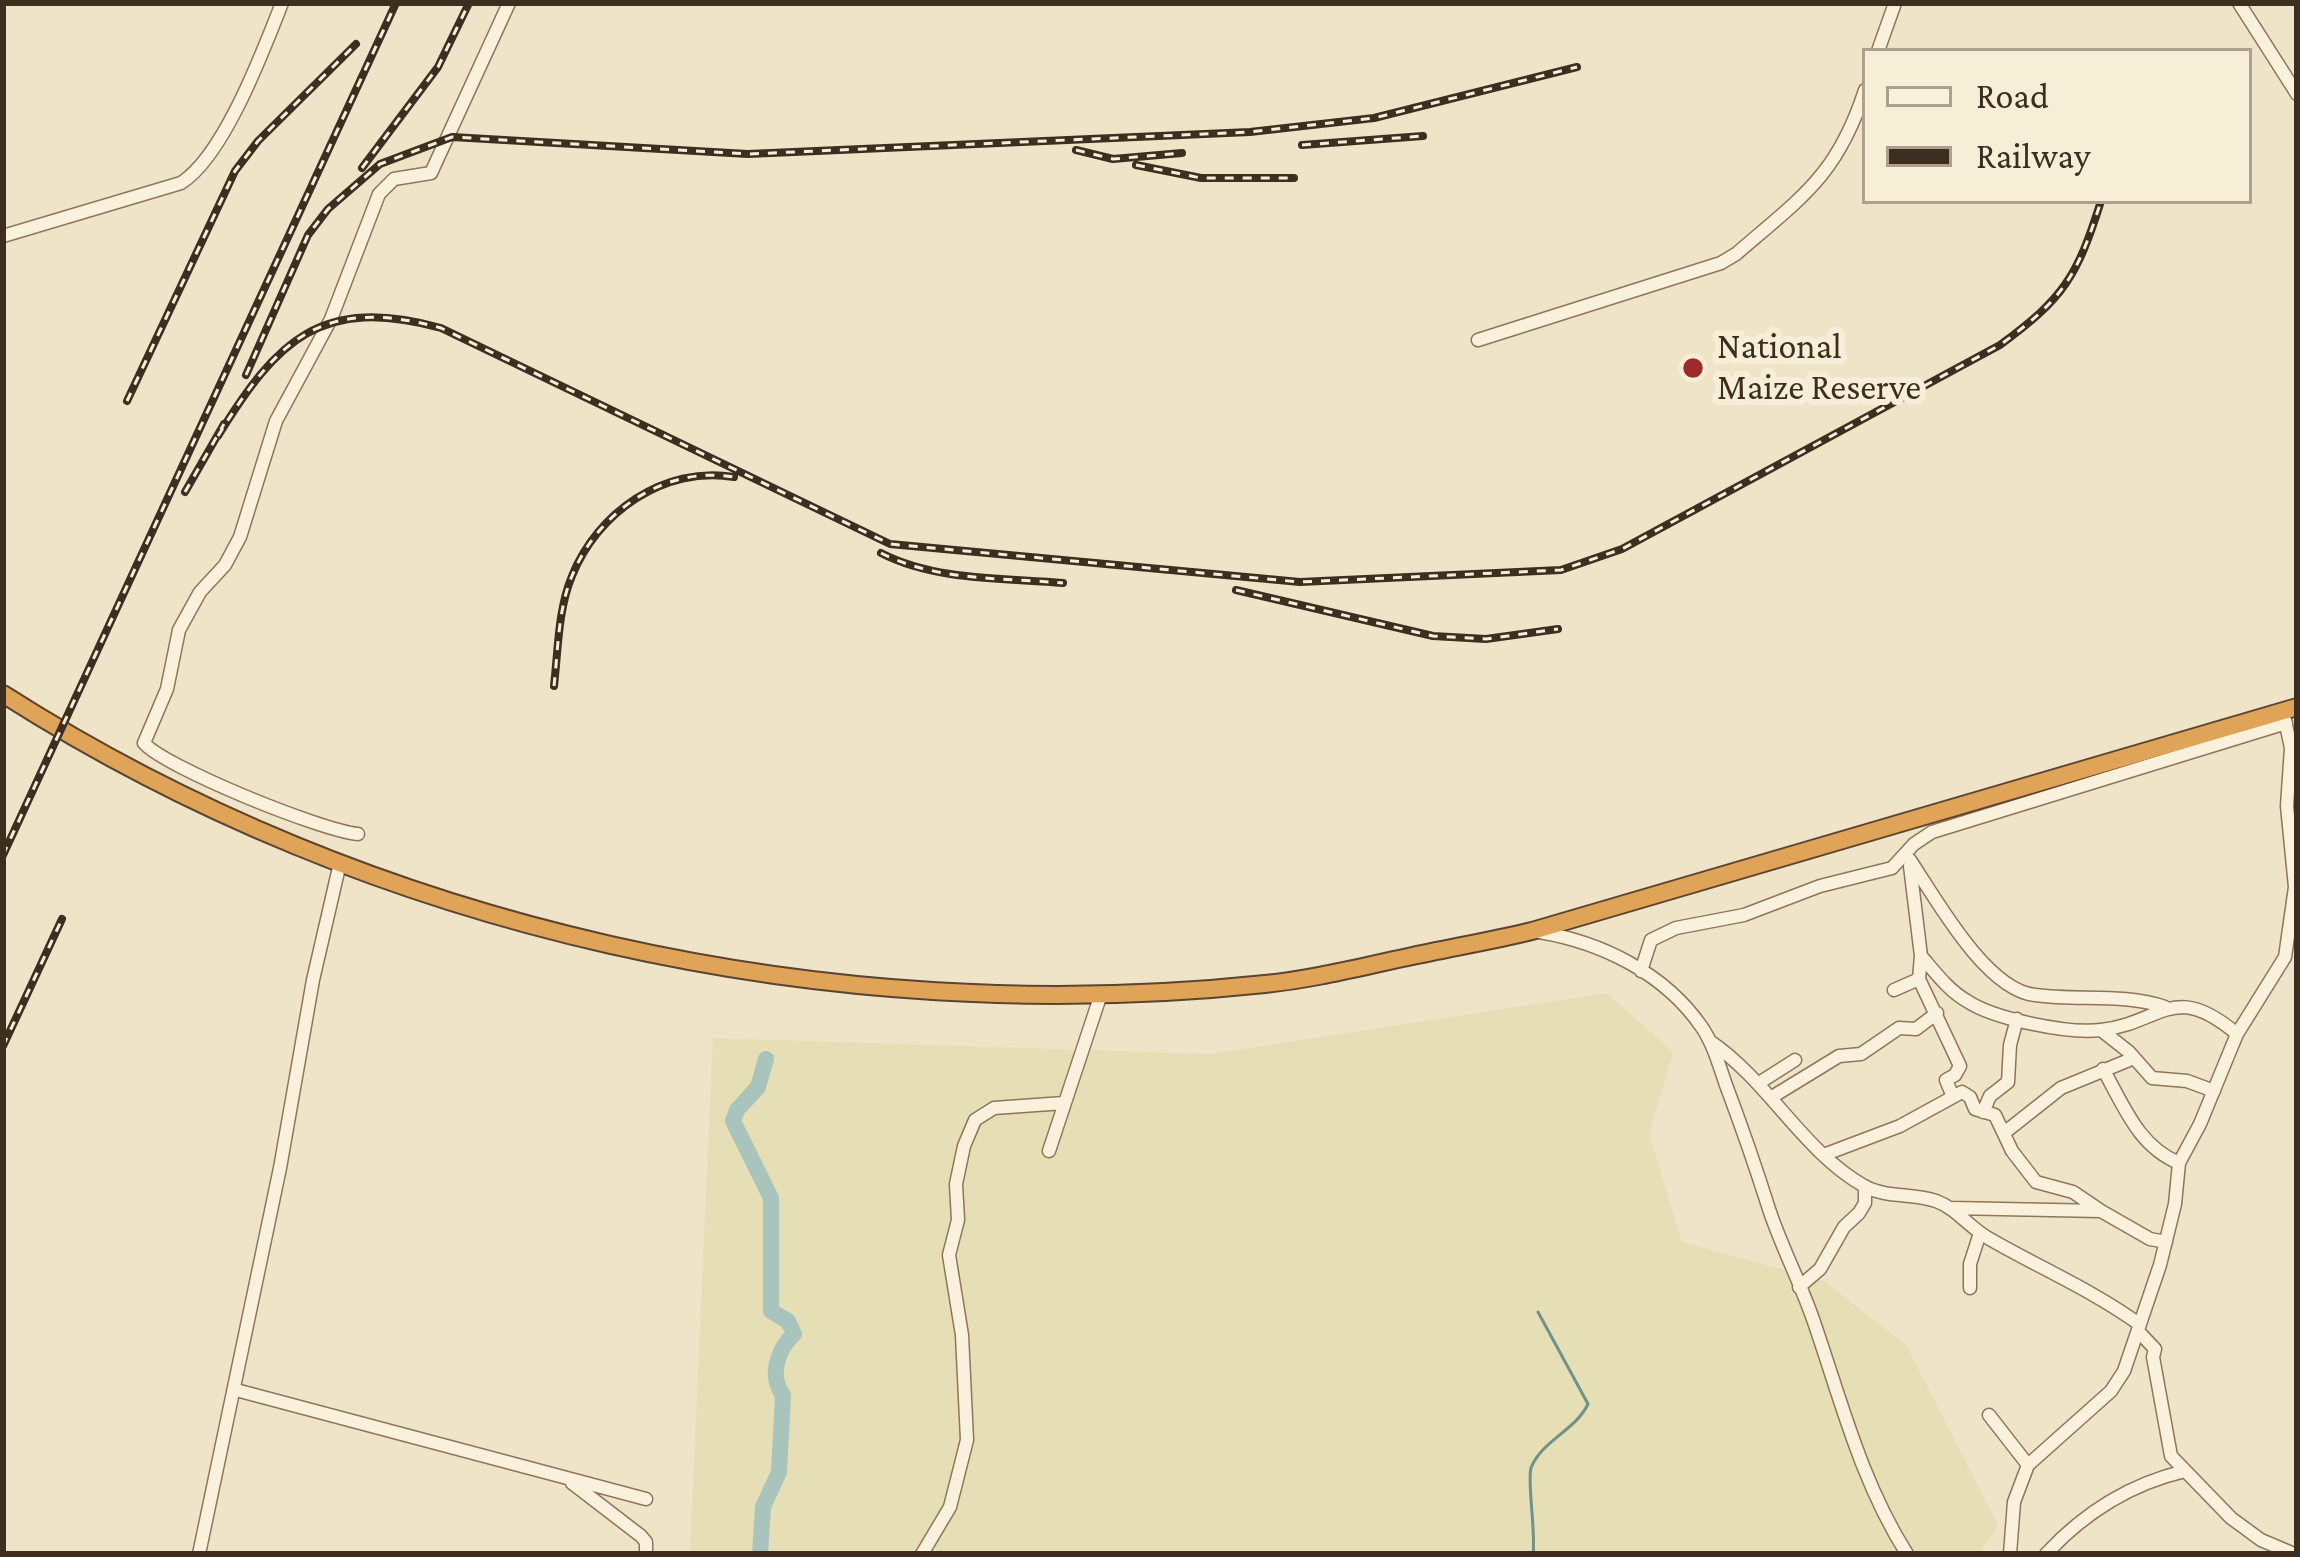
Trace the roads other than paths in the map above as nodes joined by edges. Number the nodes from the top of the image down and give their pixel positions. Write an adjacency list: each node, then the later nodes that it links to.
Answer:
1 (282, 3): 8 (street)
2 (509, 3): 13 (street)
3 (1895, 3): 5 (street)
4 (2239, 3): 6 (street)
5 (1879, 48)
6 (2297, 94)
7 (1862, 99): 9 (street)
8 (3, 236)
9 (1478, 340)
10 (3, 694): 16 (highway)
11 (2289, 714): 12 (highway); 14 (street); 27 (street)
12 (1921, 818): 14 (street); 17 (highway)
13 (358, 834)
14 (1914, 844): 15 (street); 19 (street)
15 (1910, 860): 18 (street); 23 (street)
16 (340, 863): 22 (highway); 50 (street)
17 (1532, 932): 19 (street); 22 (highway)
18 (1921, 956): 20 (street); 25 (street)
19 (1642, 971): 28 (street)
20 (1919, 979): 21 (street); 24 (street)
21 (1894, 990)
22 (1101, 994): 36 (street)
23 (2165, 1007): 26 (street); 27 (street)
24 (1937, 1012): 34 (street); 35 (street)
25 (2017, 1019): 26 (street); 37 (street)
26 (2101, 1030): 29 (street)
27 (2237, 1034): 33 (street)
28 (1710, 1042): 32 (street); 47 (street)
29 (2134, 1058): 31 (street); 33 (street)
30 (1795, 1060): 32 (street)
31 (2103, 1069): 38 (street); 41 (street)
32 (1759, 1083): 34 (street)
33 (2214, 1091): 41 (street)
34 (1772, 1097): 40 (street)
35 (1953, 1097): 37 (street); 40 (street)
36 (1064, 1103): 39 (street); 58 (street)
37 (1984, 1112): 38 (street)
38 (2004, 1133): 44 (street)
39 (1049, 1151)
40 (1826, 1154): 42 (street)
41 (2179, 1163): 46 (street)
42 (1865, 1186): 43 (street); 47 (street)
43 (1950, 1208): 44 (street); 45 (street)
44 (2101, 1211): 46 (street)
45 (1980, 1233): 48 (street); 49 (street)
46 (2166, 1242): 49 (street)
47 (1799, 1287): 59 (street)
48 (1970, 1288)
49 (2139, 1327): 52 (street); 53 (street)
50 (236, 1390): 54 (street); 56 (street)
51 (1989, 1415): 52 (street)
52 (2028, 1465): 60 (street)
53 (2185, 1471): 61 (street); 62 (street)
54 (567, 1479): 55 (street); 57 (street)
55 (646, 1499)
56 (199, 1554)
57 (646, 1554)
58 (922, 1554)
59 (1907, 1554)
60 (2009, 1554)
61 (2046, 1554)
62 (2294, 1554)

